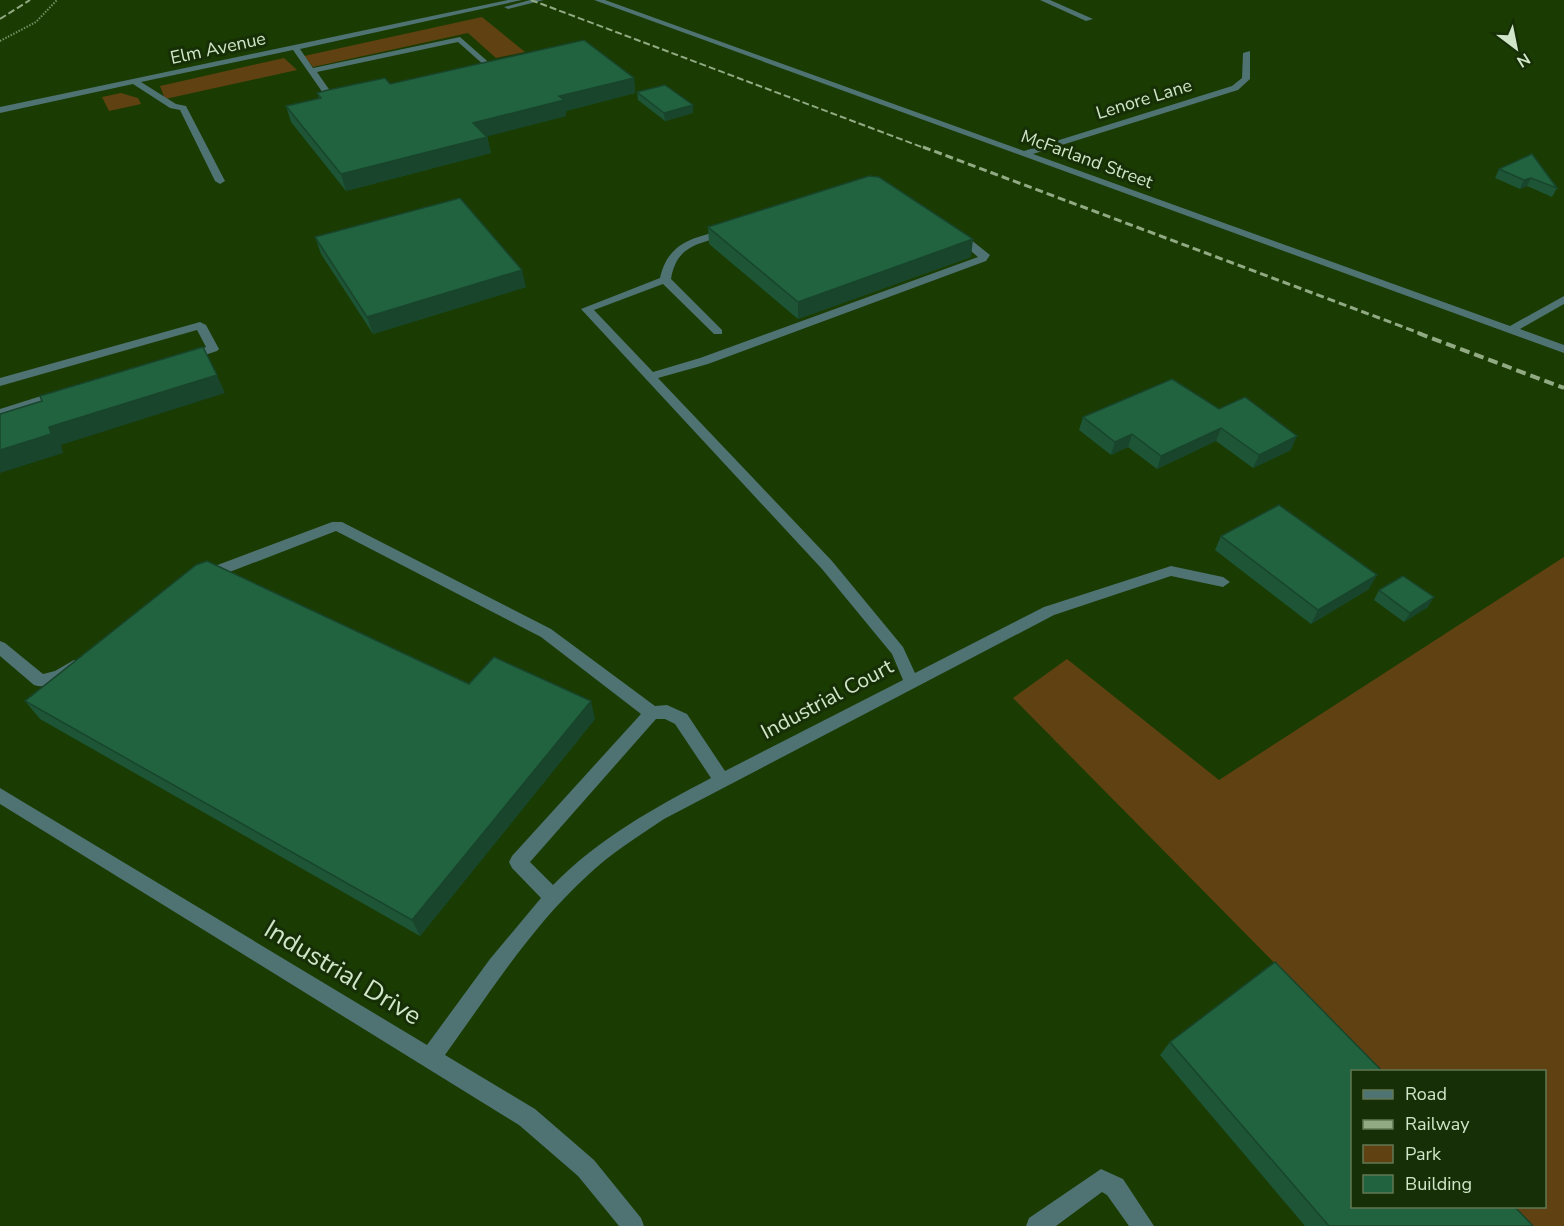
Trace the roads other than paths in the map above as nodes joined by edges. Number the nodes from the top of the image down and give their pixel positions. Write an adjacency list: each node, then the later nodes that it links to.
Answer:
1 (518, 0): 5 (street, Elm Avenue)
2 (598, 0): 14 (street, McFarland Street)
3 (1044, 0): 6 (street)
4 (537, 1): 5 (street, Elm Avenue)
5 (443, 17): 7 (street, Elm Avenue)
6 (1089, 19)
7 (295, 48): 9 (street); 11 (street, Elm Avenue)
8 (1247, 52): 14 (street, Lenore Lane)
9 (311, 71): 10 (street); 12 (street)
10 (464, 74)
11 (135, 82): 13 (street, Elm Avenue); 15 (street)
12 (355, 97)
13 (0, 110)
14 (1024, 154): 20 (street, McFarland Street)
15 (220, 181)
16 (742, 228): 18 (street)
17 (950, 229): 24 (street)
18 (665, 280): 21 (street); 24 (street, Industrial Court)
19 (1564, 299): 20 (street)
20 (1511, 330): 22 (street, McFarland Street)
21 (718, 332)
22 (1564, 349)
23 (179, 359): 25 (street)
24 (651, 376): 32 (street, Industrial Court)
25 (0, 382)
26 (77, 390): 27 (street)
27 (0, 413)
28 (192, 581): 33 (street)
29 (1222, 582): 32 (street)
30 (0, 646): 31 (street)
31 (88, 656)
32 (911, 681): 34 (street, Industrial Court)
33 (652, 714): 34 (street); 36 (street)
34 (723, 780): 36 (street, Industrial Court)
35 (0, 795): 37 (street, Industrial Drive)
36 (554, 898): 37 (street, Industrial Court)
37 (431, 1057): 38 (street, Industrial Drive)
38 (633, 1226)
39 (1037, 1226): 40 (street)
40 (1143, 1226)

